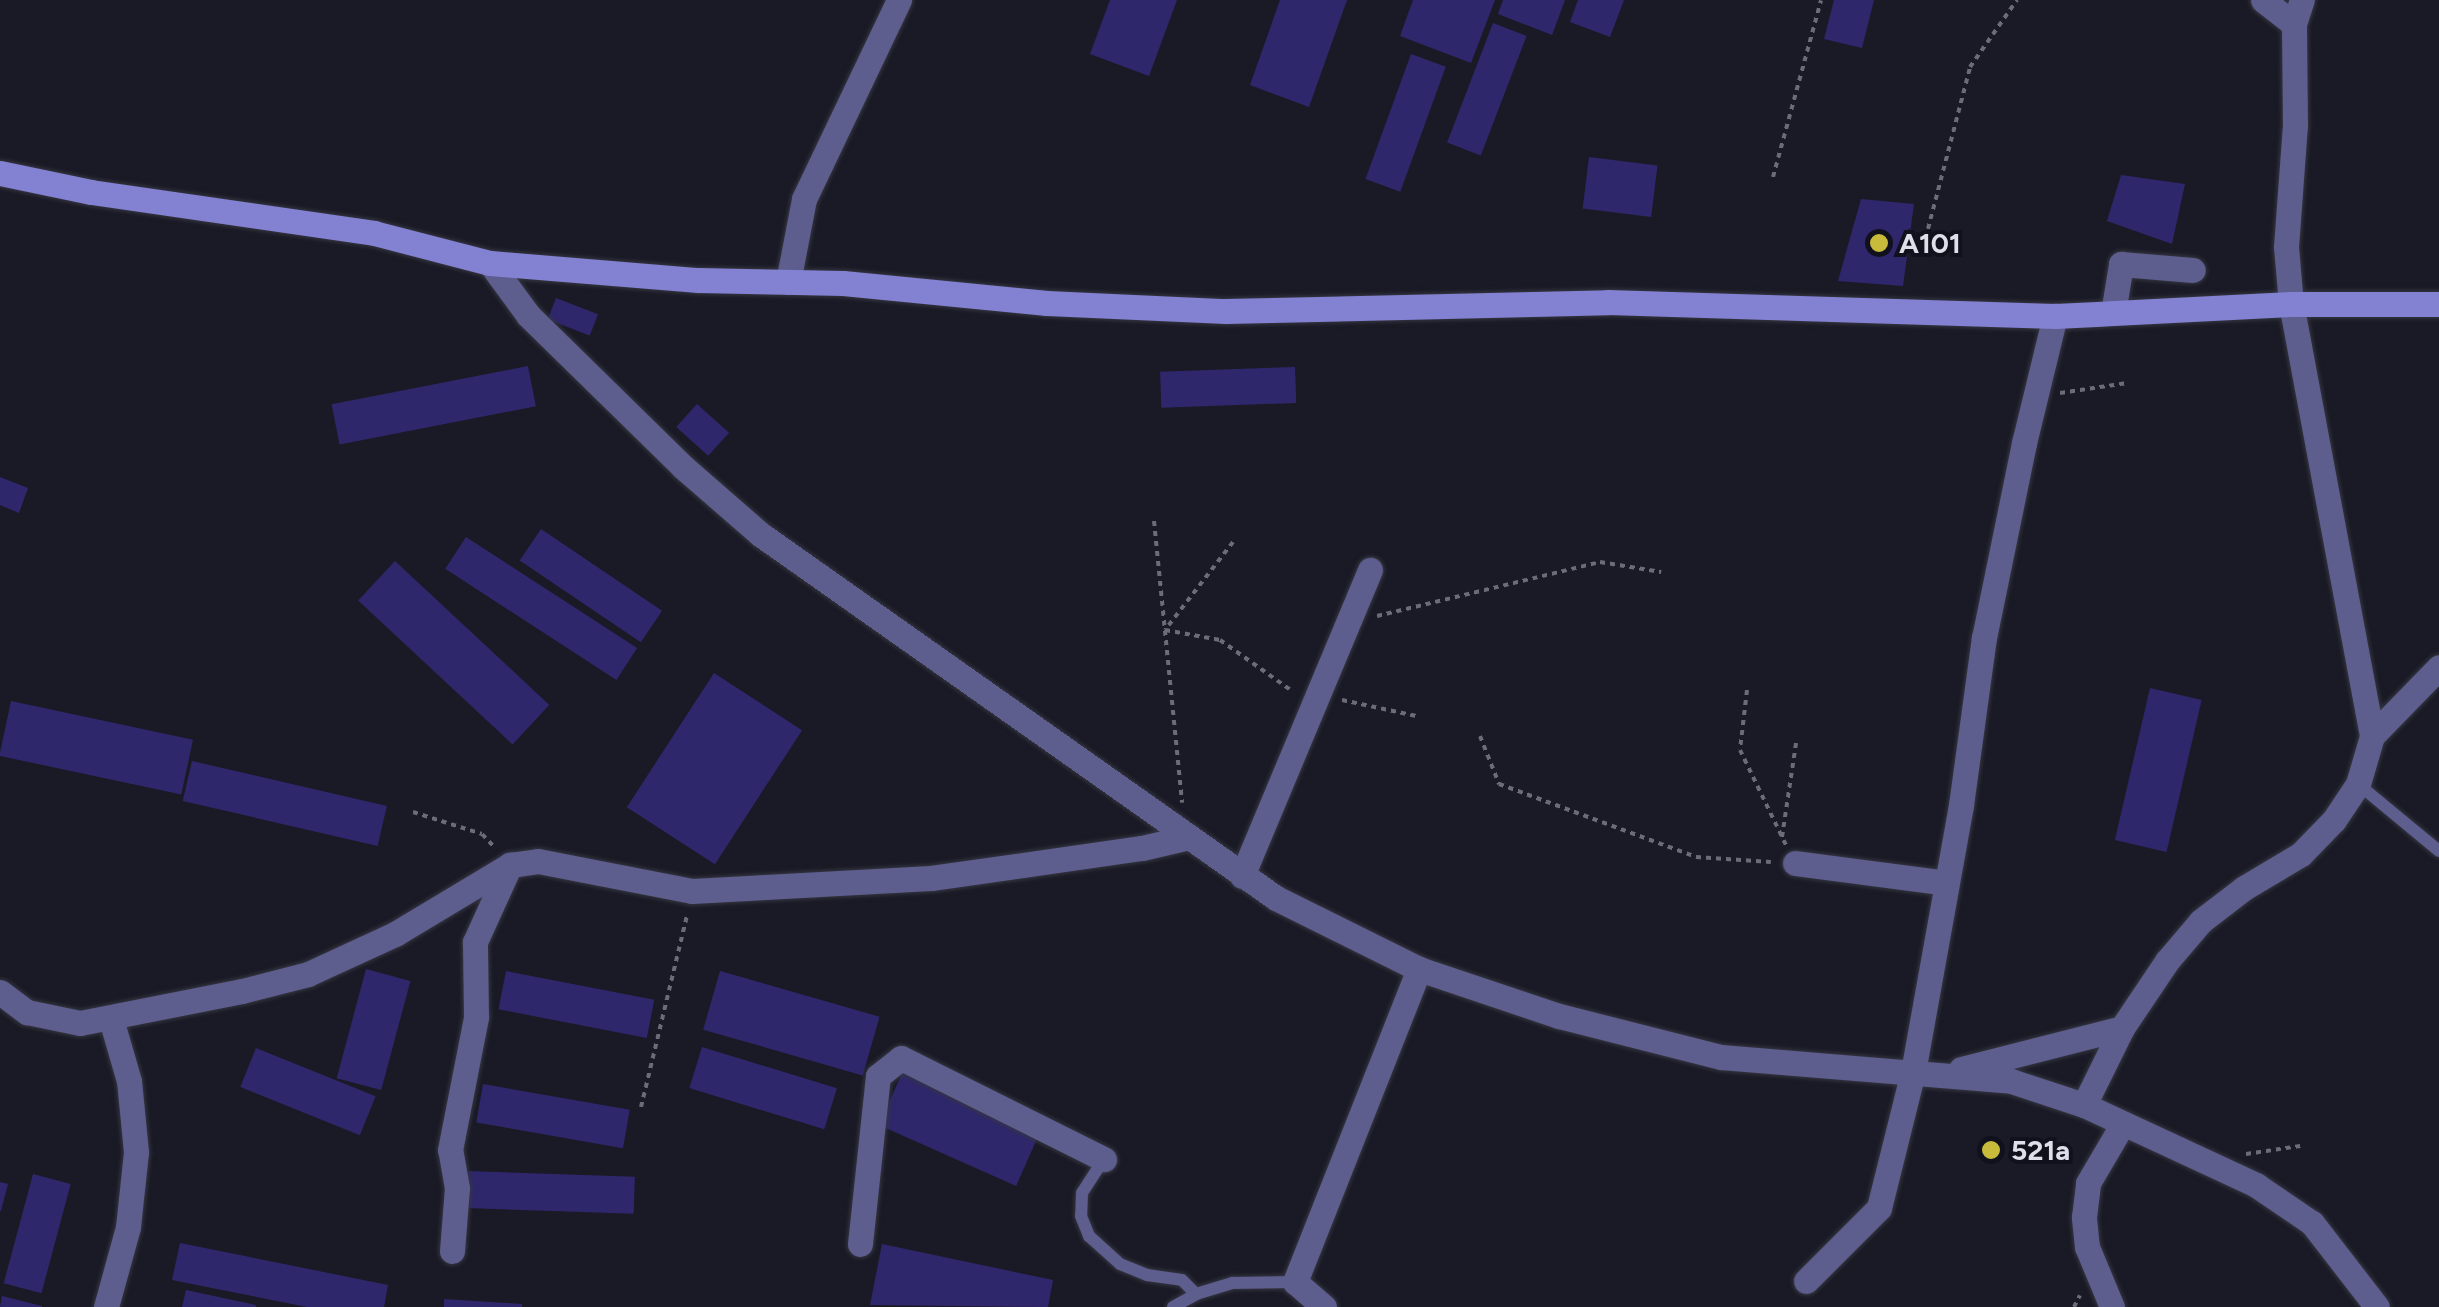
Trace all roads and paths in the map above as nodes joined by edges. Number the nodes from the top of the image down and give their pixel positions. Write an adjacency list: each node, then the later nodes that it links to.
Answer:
1 (899, 0): 11 (street)
2 (1822, 0): 7 (path)
3 (2017, 0): 8 (path)
4 (2263, 0): 5 (street)
5 (2298, 12): 12 (street)
6 (0, 173): 9 (street)
7 (1773, 178)
8 (1923, 248)
9 (490, 264): 11 (street); 34 (street)
10 (2193, 270): 14 (street)
11 (788, 282): 15 (street)
12 (2291, 304): 13 (street); 14 (street); 29 (street)
13 (2439, 304)
14 (2112, 313): 15 (street)
15 (2055, 316): 17 (street)
16 (2126, 383): 17 (path)
17 (2035, 396): 39 (street)
18 (1154, 522): 23 (path)
19 (1233, 542): 23 (path)
20 (1370, 570): 22 (street)
21 (1661, 572): 22 (path)
22 (1348, 623): 26 (street)
23 (1165, 630): 26 (path); 34 (path)
24 (2439, 667): 29 (street)
25 (1746, 690): 33 (path)
26 (1316, 701): 27 (path); 38 (street)
27 (1416, 716)
28 (1480, 736): 36 (path)
29 (2372, 736): 31 (street)
30 (1796, 744): 33 (path)
31 (2358, 784): 35 (lane); 44 (street)
32 (414, 812): 37 (path)
33 (1782, 837): 36 (path)
34 (1185, 838): 38 (street); 40 (street)
35 (2439, 851)
36 (1794, 863): 39 (street)
37 (510, 865): 40 (street); 43 (street); 54 (street)
38 (1242, 876): 41 (street)
39 (1946, 883): 45 (street)
40 (692, 891): 48 (path)
41 (1419, 970): 45 (street); 56 (street)
42 (0, 992): 43 (street)
43 (111, 1020): 58 (street)
44 (2122, 1028): 46 (street); 47 (street)
45 (1913, 1072): 46 (street); 55 (street)
46 (1942, 1074): 47 (street)
47 (2084, 1104): 49 (street)
48 (642, 1107)
49 (2122, 1125): 52 (street); 61 (street)
50 (2300, 1146): 52 (path)
51 (1104, 1159): 53 (street); 57 (lane)
52 (2230, 1173): 62 (street)
53 (860, 1244)
54 (452, 1251)
55 (1806, 1281)
56 (1295, 1282): 57 (lane); 60 (street)
57 (1196, 1294): 59 (lane)
58 (106, 1307)
59 (1173, 1307)
60 (1324, 1307)
61 (2112, 1307)
62 (2377, 1307)

